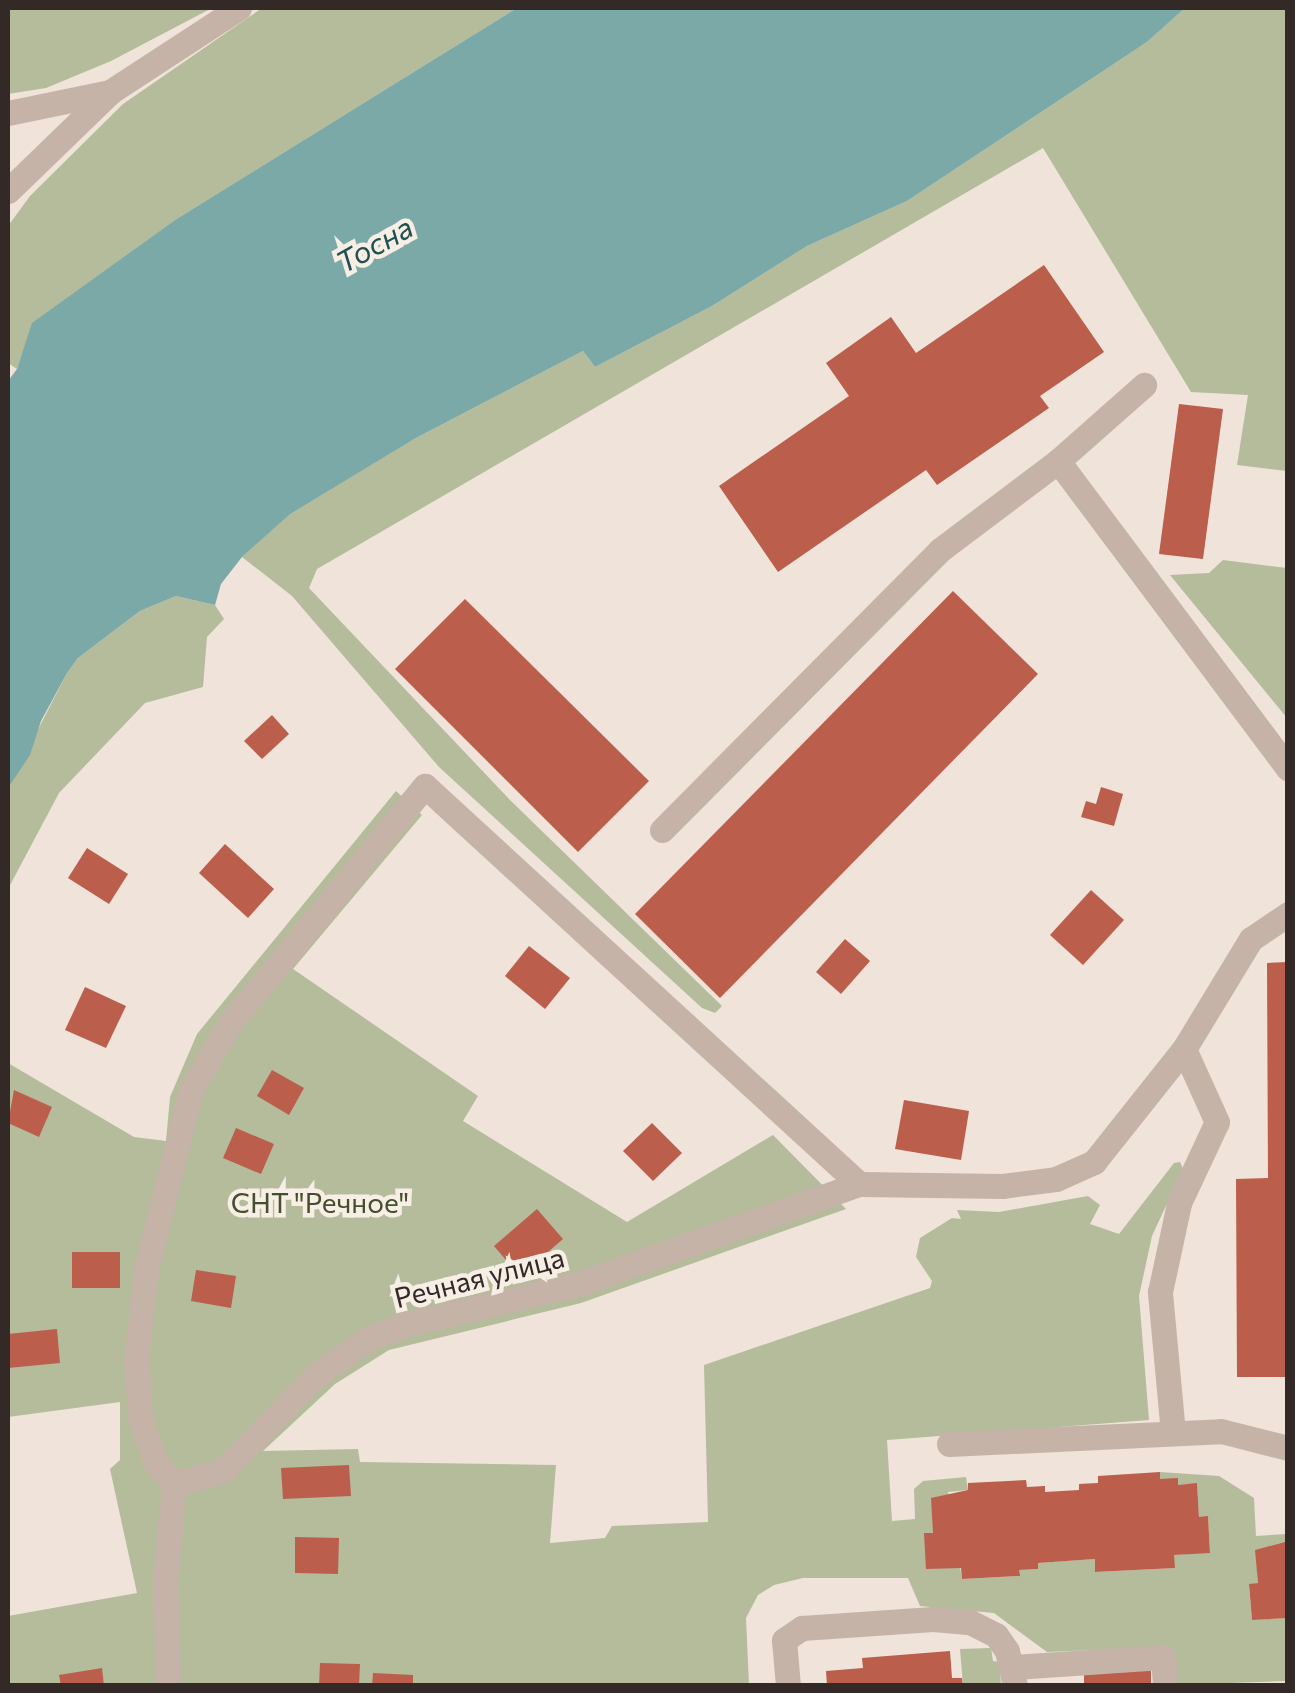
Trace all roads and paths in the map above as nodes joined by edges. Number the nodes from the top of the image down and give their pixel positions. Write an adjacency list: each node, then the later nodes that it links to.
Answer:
1 (238, 8): 2 (street)
2 (110, 92): 3 (street); 4 (street)
3 (8, 113)
4 (8, 191)
5 (1144, 384): 6 (street)
6 (1058, 461): 7 (street); 8 (street)
7 (1288, 768)
8 (662, 830)
9 (1288, 914): 10 (street)
10 (1184, 1049): 11 (street); 12 (street)
11 (859, 1184): 15 (street, Речная улица); 15 (street)
12 (1173, 1434): 13 (street); 14 (street)
13 (950, 1444)
14 (1288, 1448)
15 (174, 1484): 17 (street)
16 (1014, 1676): 18 (street); 19 (street)
17 (168, 1686)
18 (788, 1686)
19 (1165, 1686)

